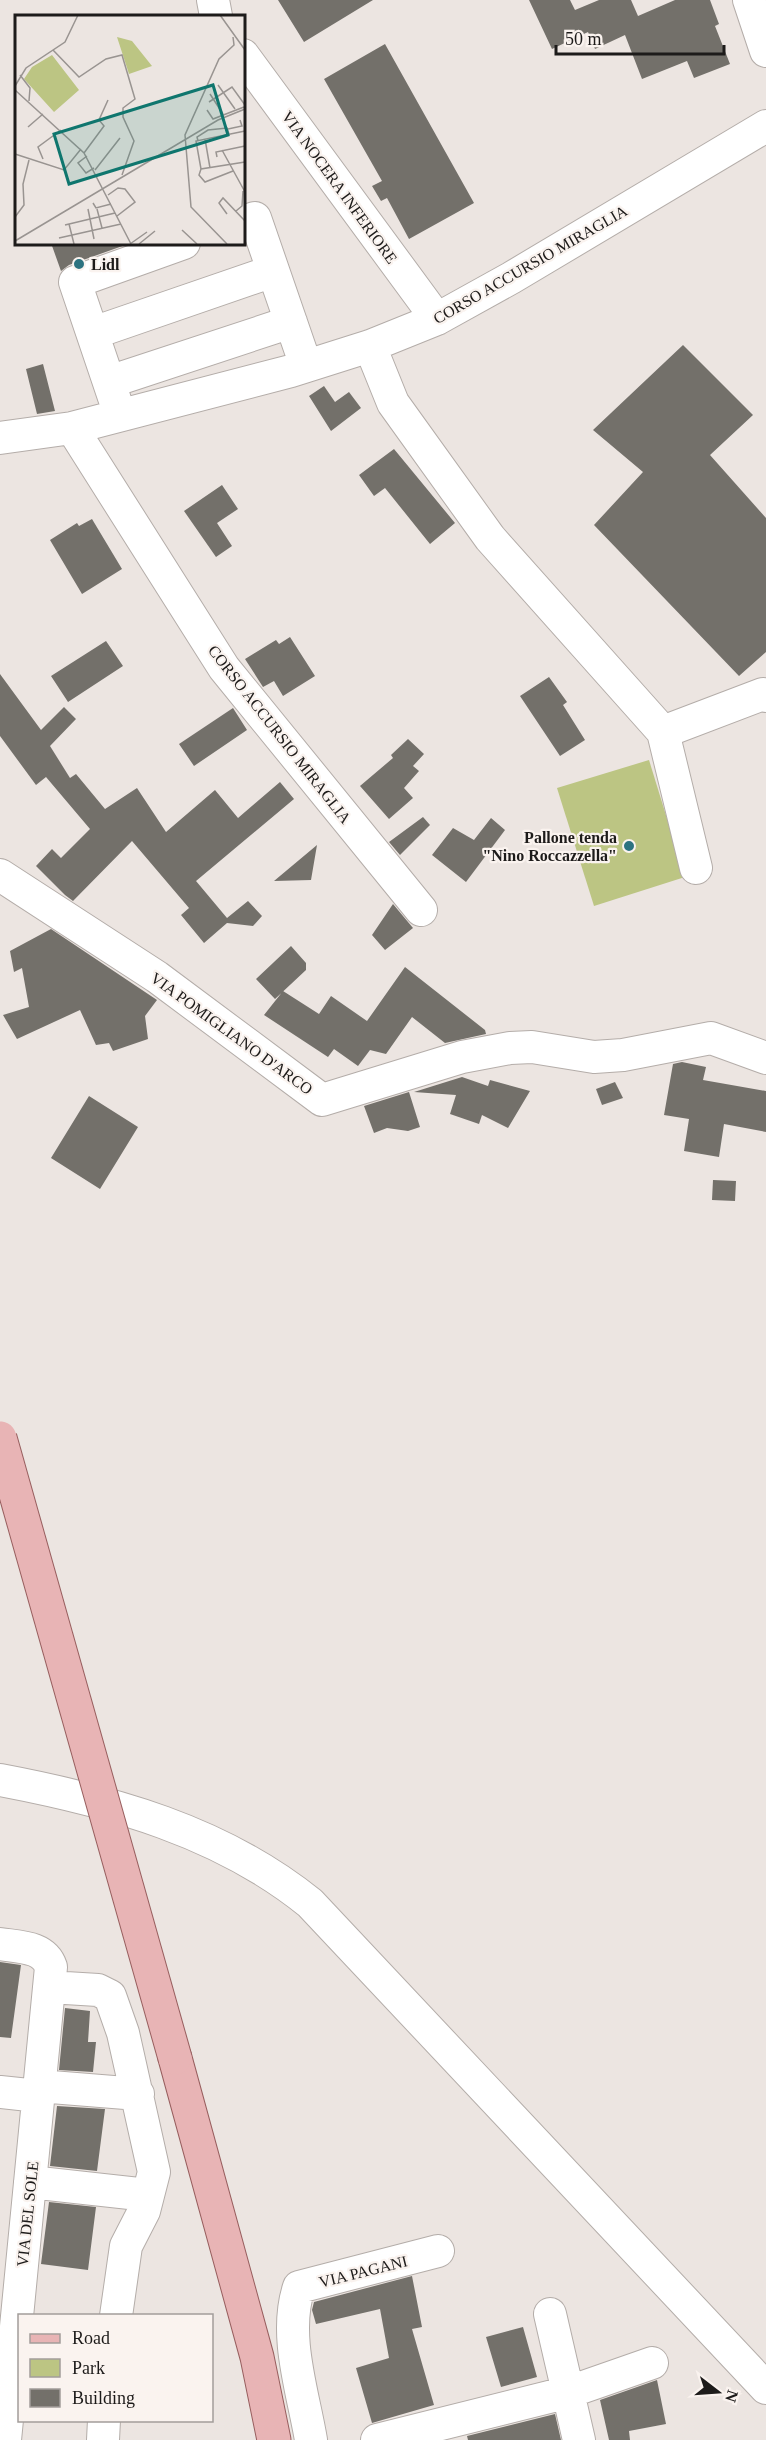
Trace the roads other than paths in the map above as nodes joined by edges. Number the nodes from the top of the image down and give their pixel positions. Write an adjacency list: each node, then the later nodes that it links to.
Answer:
1 (213, 0): 3 (street)
2 (749, 0): 4 (street)
3 (216, 15)
4 (766, 51)
5 (244, 56): 10 (street, VIA NOCERA INFERIORE)
6 (766, 126): 10 (street, CORSO ACCURSIO MIRAGLIA)
7 (244, 222): 9 (street)
8 (181, 244): 12 (street)
9 (273, 271): 11 (street); 12 (street)
10 (437, 319): 13 (street, CORSO ACCURSIO MIRAGLIA)
11 (291, 322): 14 (street); 15 (street)
12 (93, 333): 15 (street)
13 (370, 346): 14 (street, CORSO ACCURSIO MIRAGLIA); 20 (street)
14 (306, 366): 16 (street, CORSO ACCURSIO MIRAGLIA)
15 (109, 382): 16 (street)
16 (120, 415): 17 (street, CORSO ACCURSIO MIRAGLIA)
17 (72, 428): 18 (street, CORSO ACCURSIO MIRAGLIA); 23 (street, CORSO ACCURSIO MIRAGLIA)
18 (0, 438)
19 (766, 696): 20 (street)
20 (663, 732): 21 (street)
21 (696, 868)
22 (0, 875): 24 (street, VIA POMIGLIANO D'ARCO)
23 (421, 910)
24 (766, 1058)
25 (0, 1438): 44 (main road, bridge)
26 (0, 1780): 39 (street)
27 (0, 1944): 28 (street)
28 (50, 1980): 30 (street, VIA DEL SOLE); 31 (street)
29 (0, 2092): 30 (street)
30 (45, 2092): 31 (street); 32 (street, VIA DEL SOLE)
31 (138, 2094): 33 (street)
32 (30, 2182): 33 (street); 38 (street, VIA DEL SOLE)
33 (148, 2195): 35 (street)
34 (438, 2252): 45 (street, VIA PAGANI)
35 (116, 2314)
36 (550, 2314): 40 (street)
37 (652, 2363): 40 (street)
38 (6, 2367): 42 (street, VIA DEL SOLE)
39 (766, 2388)
40 (568, 2392): 46 (street); 47 (street)
41 (104, 2422): 43 (street)
42 (5, 2440)
43 (103, 2440)
44 (274, 2440)
45 (311, 2440)
46 (377, 2440)
47 (579, 2440)

